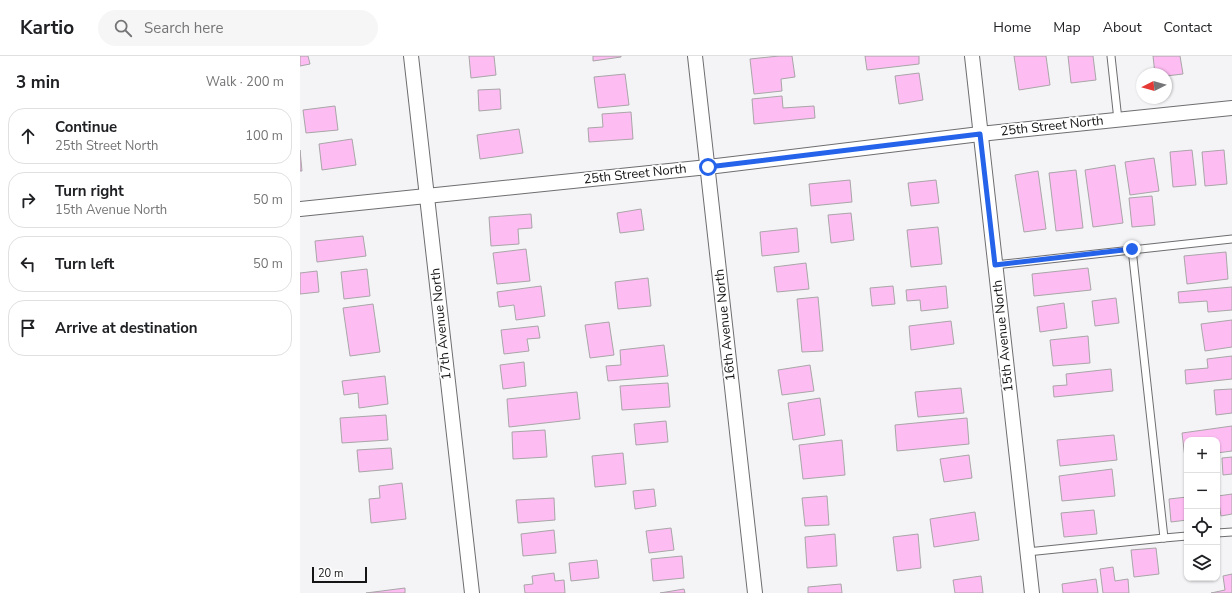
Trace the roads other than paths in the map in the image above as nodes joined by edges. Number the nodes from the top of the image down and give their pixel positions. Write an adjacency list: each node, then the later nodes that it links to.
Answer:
1 (411, 56): 9 (street, 17th Avenue North)
2 (695, 56): 8 (street, 16th Avenue North)
3 (972, 56): 7 (street, 15th Avenue North)
4 (1111, 56): 6 (lane)
5 (1232, 108): 6 (street, 25th Street North)
6 (1118, 120): 7 (street, 25th Street North)
7 (980, 134): 8 (street, 25th Street North); 13 (street, 15th Avenue North)
8 (708, 167): 9 (street, 25th Street North); 20 (street, 16th Avenue North)
9 (427, 195): 10 (street, 25th Street North); 19 (street, 17th Avenue North)
10 (300, 209)
11 (1232, 239): 12 (lane)
12 (1132, 249): 13 (lane); 17 (lane)
13 (995, 265): 18 (street, 15th Avenue North)
14 (1232, 532): 15 (lane)
15 (1220, 533)
16 (1184, 536): 17 (lane)
17 (1164, 538): 18 (lane)
18 (1027, 552): 21 (street, 15th Avenue North)
19 (472, 593)
20 (755, 593)
21 (1032, 593)

